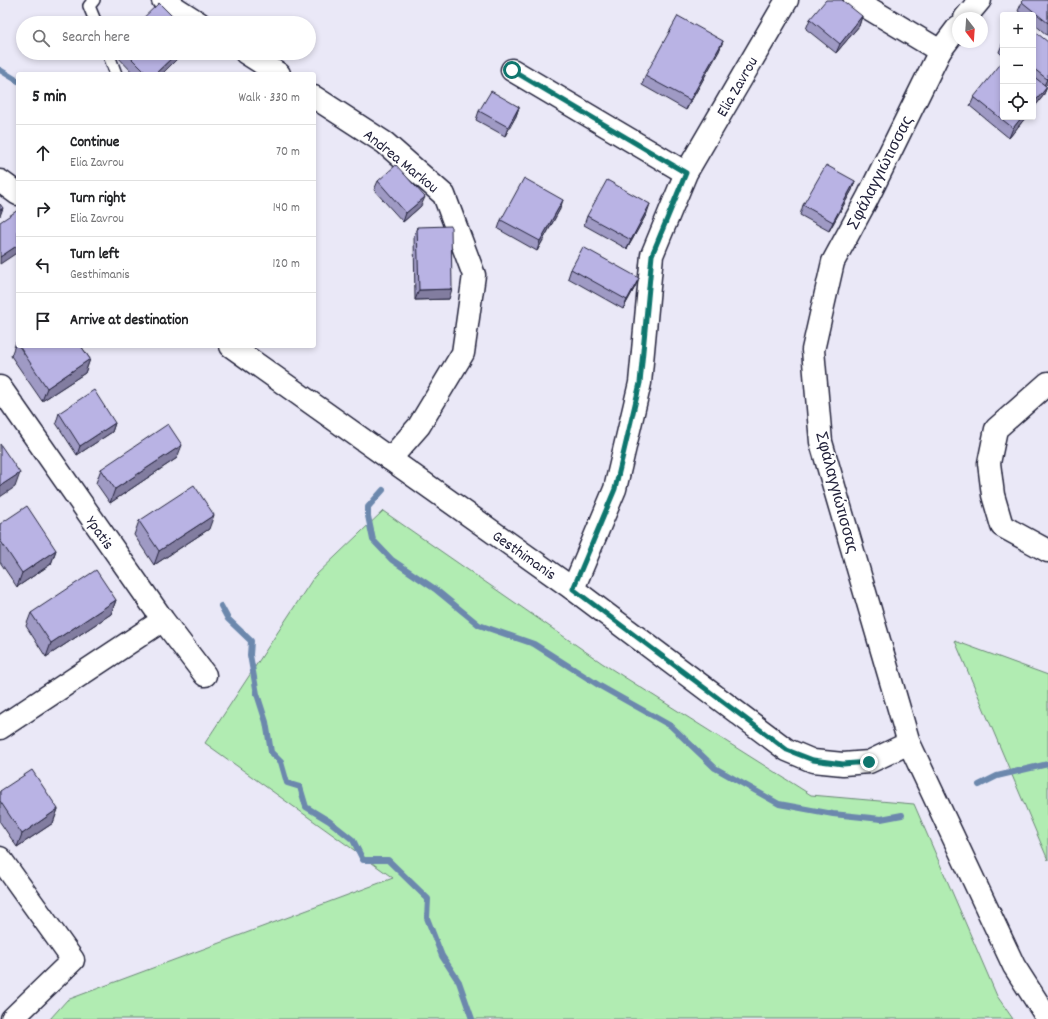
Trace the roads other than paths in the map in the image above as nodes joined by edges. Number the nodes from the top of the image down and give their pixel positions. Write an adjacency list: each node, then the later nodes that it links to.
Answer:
1 (94, 0): 7 (lane)
2 (163, 0): 8 (street)
3 (787, 0): 17 (street, Elia Zavrou)
4 (855, 0): 10 (street)
5 (980, 0): 6 (street)
6 (970, 12)
7 (93, 16)
8 (188, 16)
9 (952, 35): 10 (street, Σφάλαγγιώτισσας)
10 (940, 50): 29 (street, Σφάλαγγιώτισσας)
11 (111, 60): 14 (lane)
12 (257, 60): 15 (street)
13 (512, 70): 17 (street)
14 (115, 72)
15 (276, 72)
16 (316, 98): 23 (street, Andrea Markou)
17 (686, 173): 25 (street, Elia Zavrou)
18 (0, 181): 19 (street)
19 (16, 193)
20 (234, 348): 23 (street, Gesthimanis)
21 (1048, 383): 24 (street)
22 (0, 388): 26 (street, Ypatis)
23 (390, 459): 25 (street, Gesthimanis)
24 (1048, 551)
25 (573, 589): 29 (street, Gesthimanis)
26 (162, 620): 27 (street, Ypatis); 28 (street)
27 (205, 675)
28 (0, 728)
29 (909, 743): 32 (street, Σφάλαγγιώτισσας)
30 (0, 858): 31 (street)
31 (12, 1019)
32 (1048, 1019)

